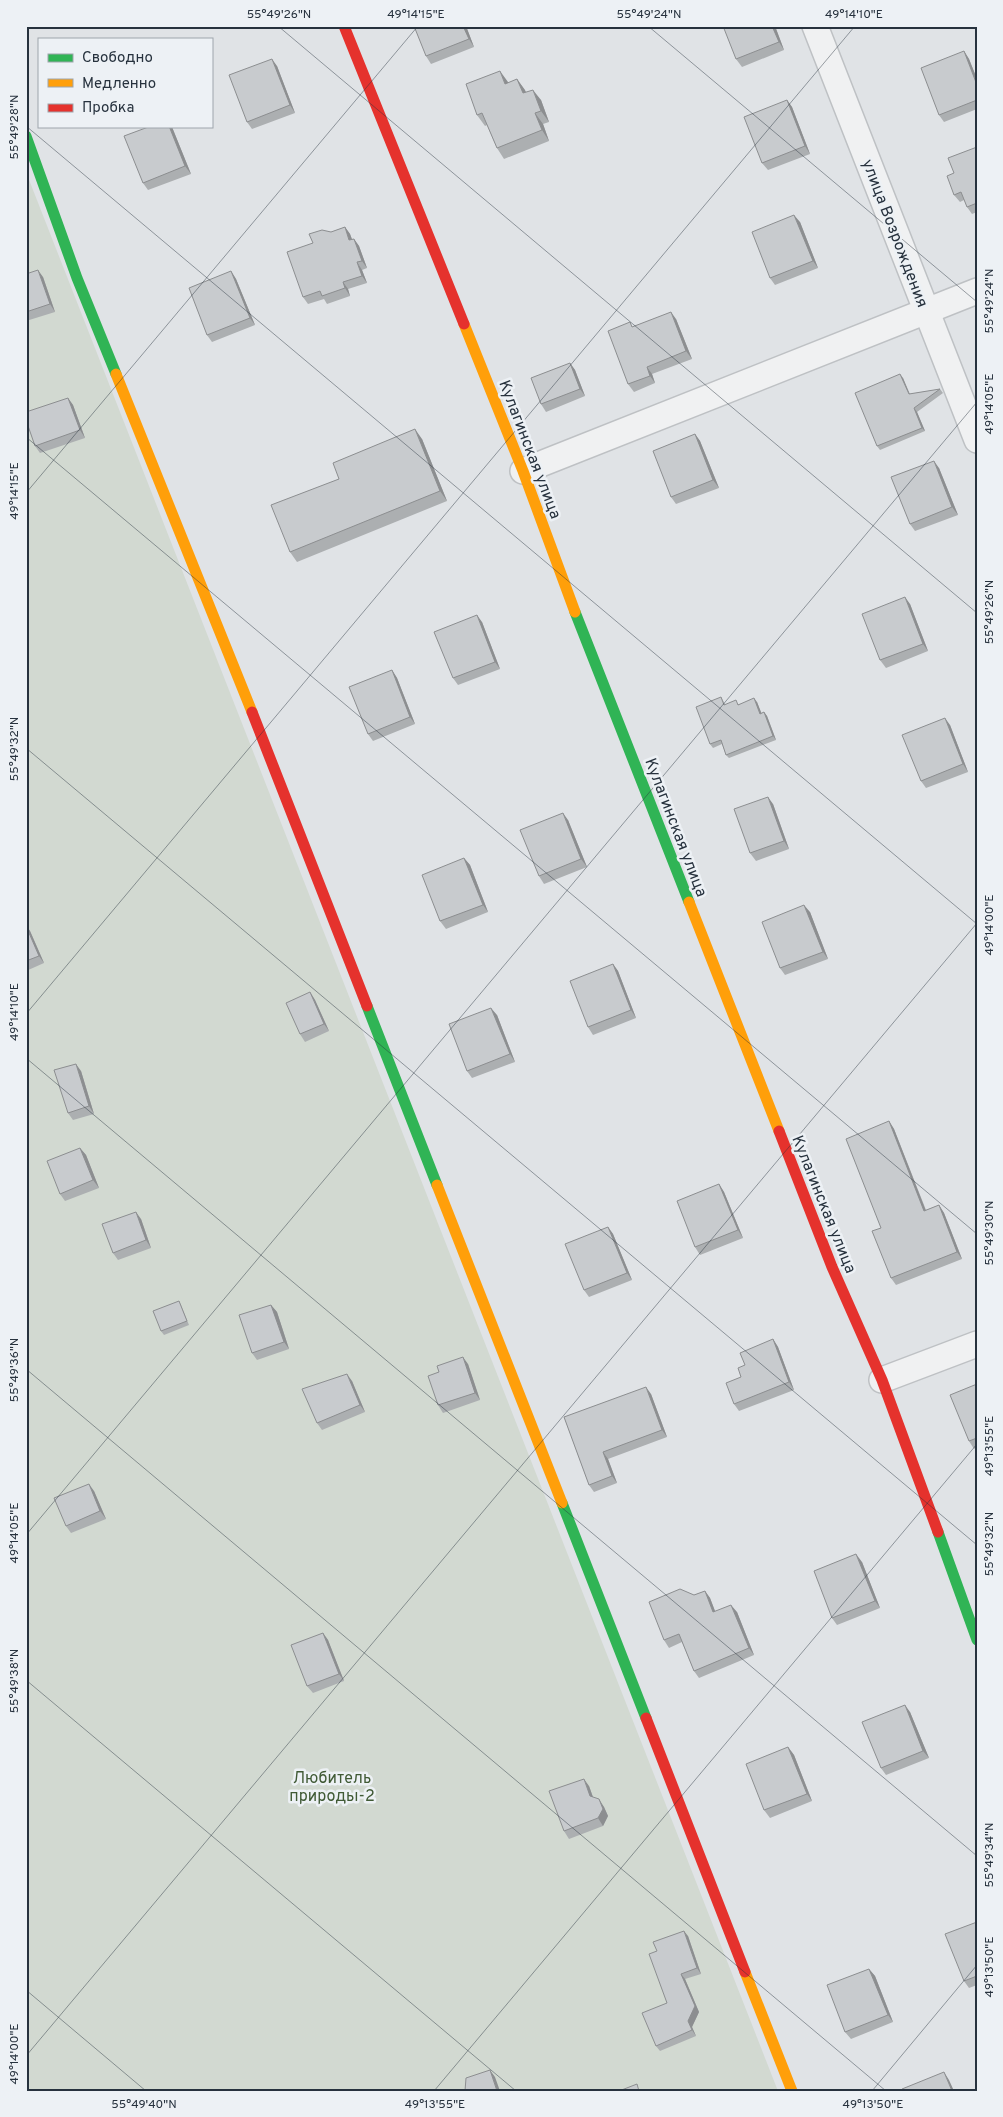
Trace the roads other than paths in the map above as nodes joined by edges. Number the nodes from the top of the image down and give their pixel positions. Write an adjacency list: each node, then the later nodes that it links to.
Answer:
1 (344, 26): 7 (street, Кулагинская улица)
2 (815, 26): 5 (street, улица Возрождения)
3 (26, 136): 11 (street)
4 (977, 291): 5 (street)
5 (926, 312): 6 (street, улица Возрождения); 7 (street)
6 (977, 440)
7 (523, 471): 9 (street, Кулагинская улица)
8 (977, 1344): 9 (street)
9 (882, 1380): 10 (street, Кулагинская улица)
10 (977, 1640)
11 (792, 2091)

